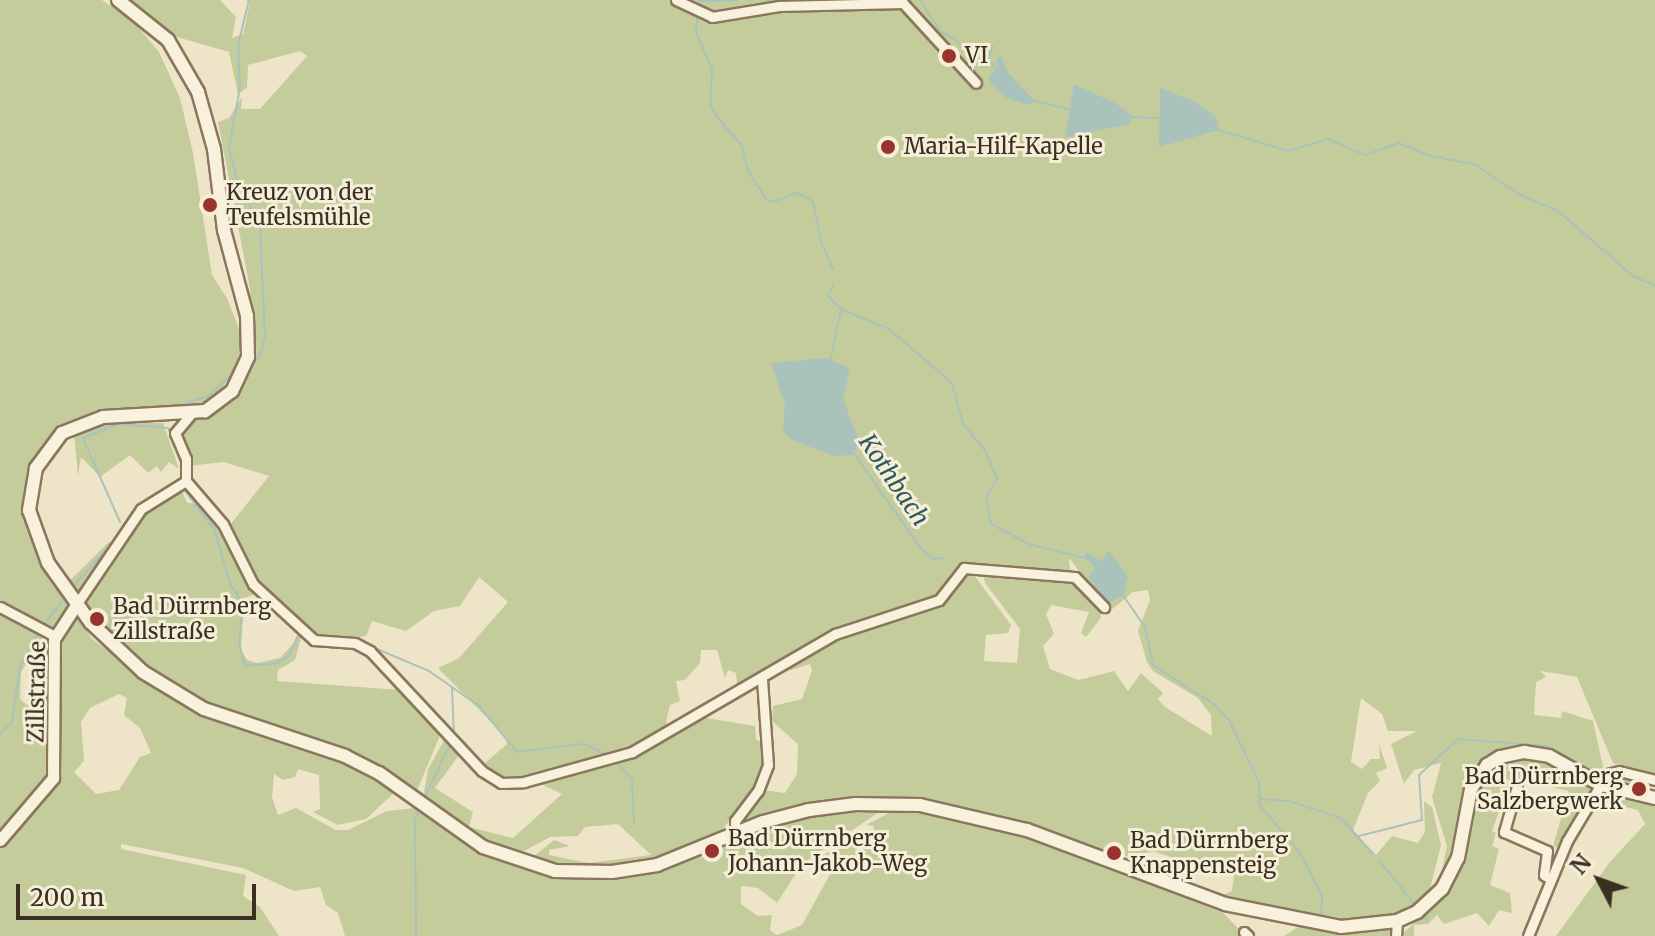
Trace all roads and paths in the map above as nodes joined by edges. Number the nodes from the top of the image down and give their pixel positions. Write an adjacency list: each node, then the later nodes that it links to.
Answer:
1 (118, 0): 4 (main road)
2 (676, 0): 3 (street)
3 (976, 83)
4 (191, 414): 5 (main road); 6 (street)
5 (163, 416): 6 (street); 8 (main road)
6 (176, 428): 7 (street)
7 (184, 482): 8 (street, Zillstraße); 12 (street)
8 (76, 605): 11 (street, Zillstraße); 17 (main road)
9 (0, 607): 11 (street)
10 (1104, 607): 12 (street)
11 (55, 636): 18 (street, Zillstraße)
12 (762, 679): 17 (street)
13 (1655, 780): 14 (street)
14 (1601, 785): 16 (main road); 19 (street); 20 (main road)
15 (1517, 786): 19 (street)
16 (1655, 798)
17 (735, 833): 20 (main road)
18 (0, 840)
19 (1551, 879): 22 (street)
20 (1397, 921): 21 (street)
21 (1396, 936)
22 (1528, 936)

